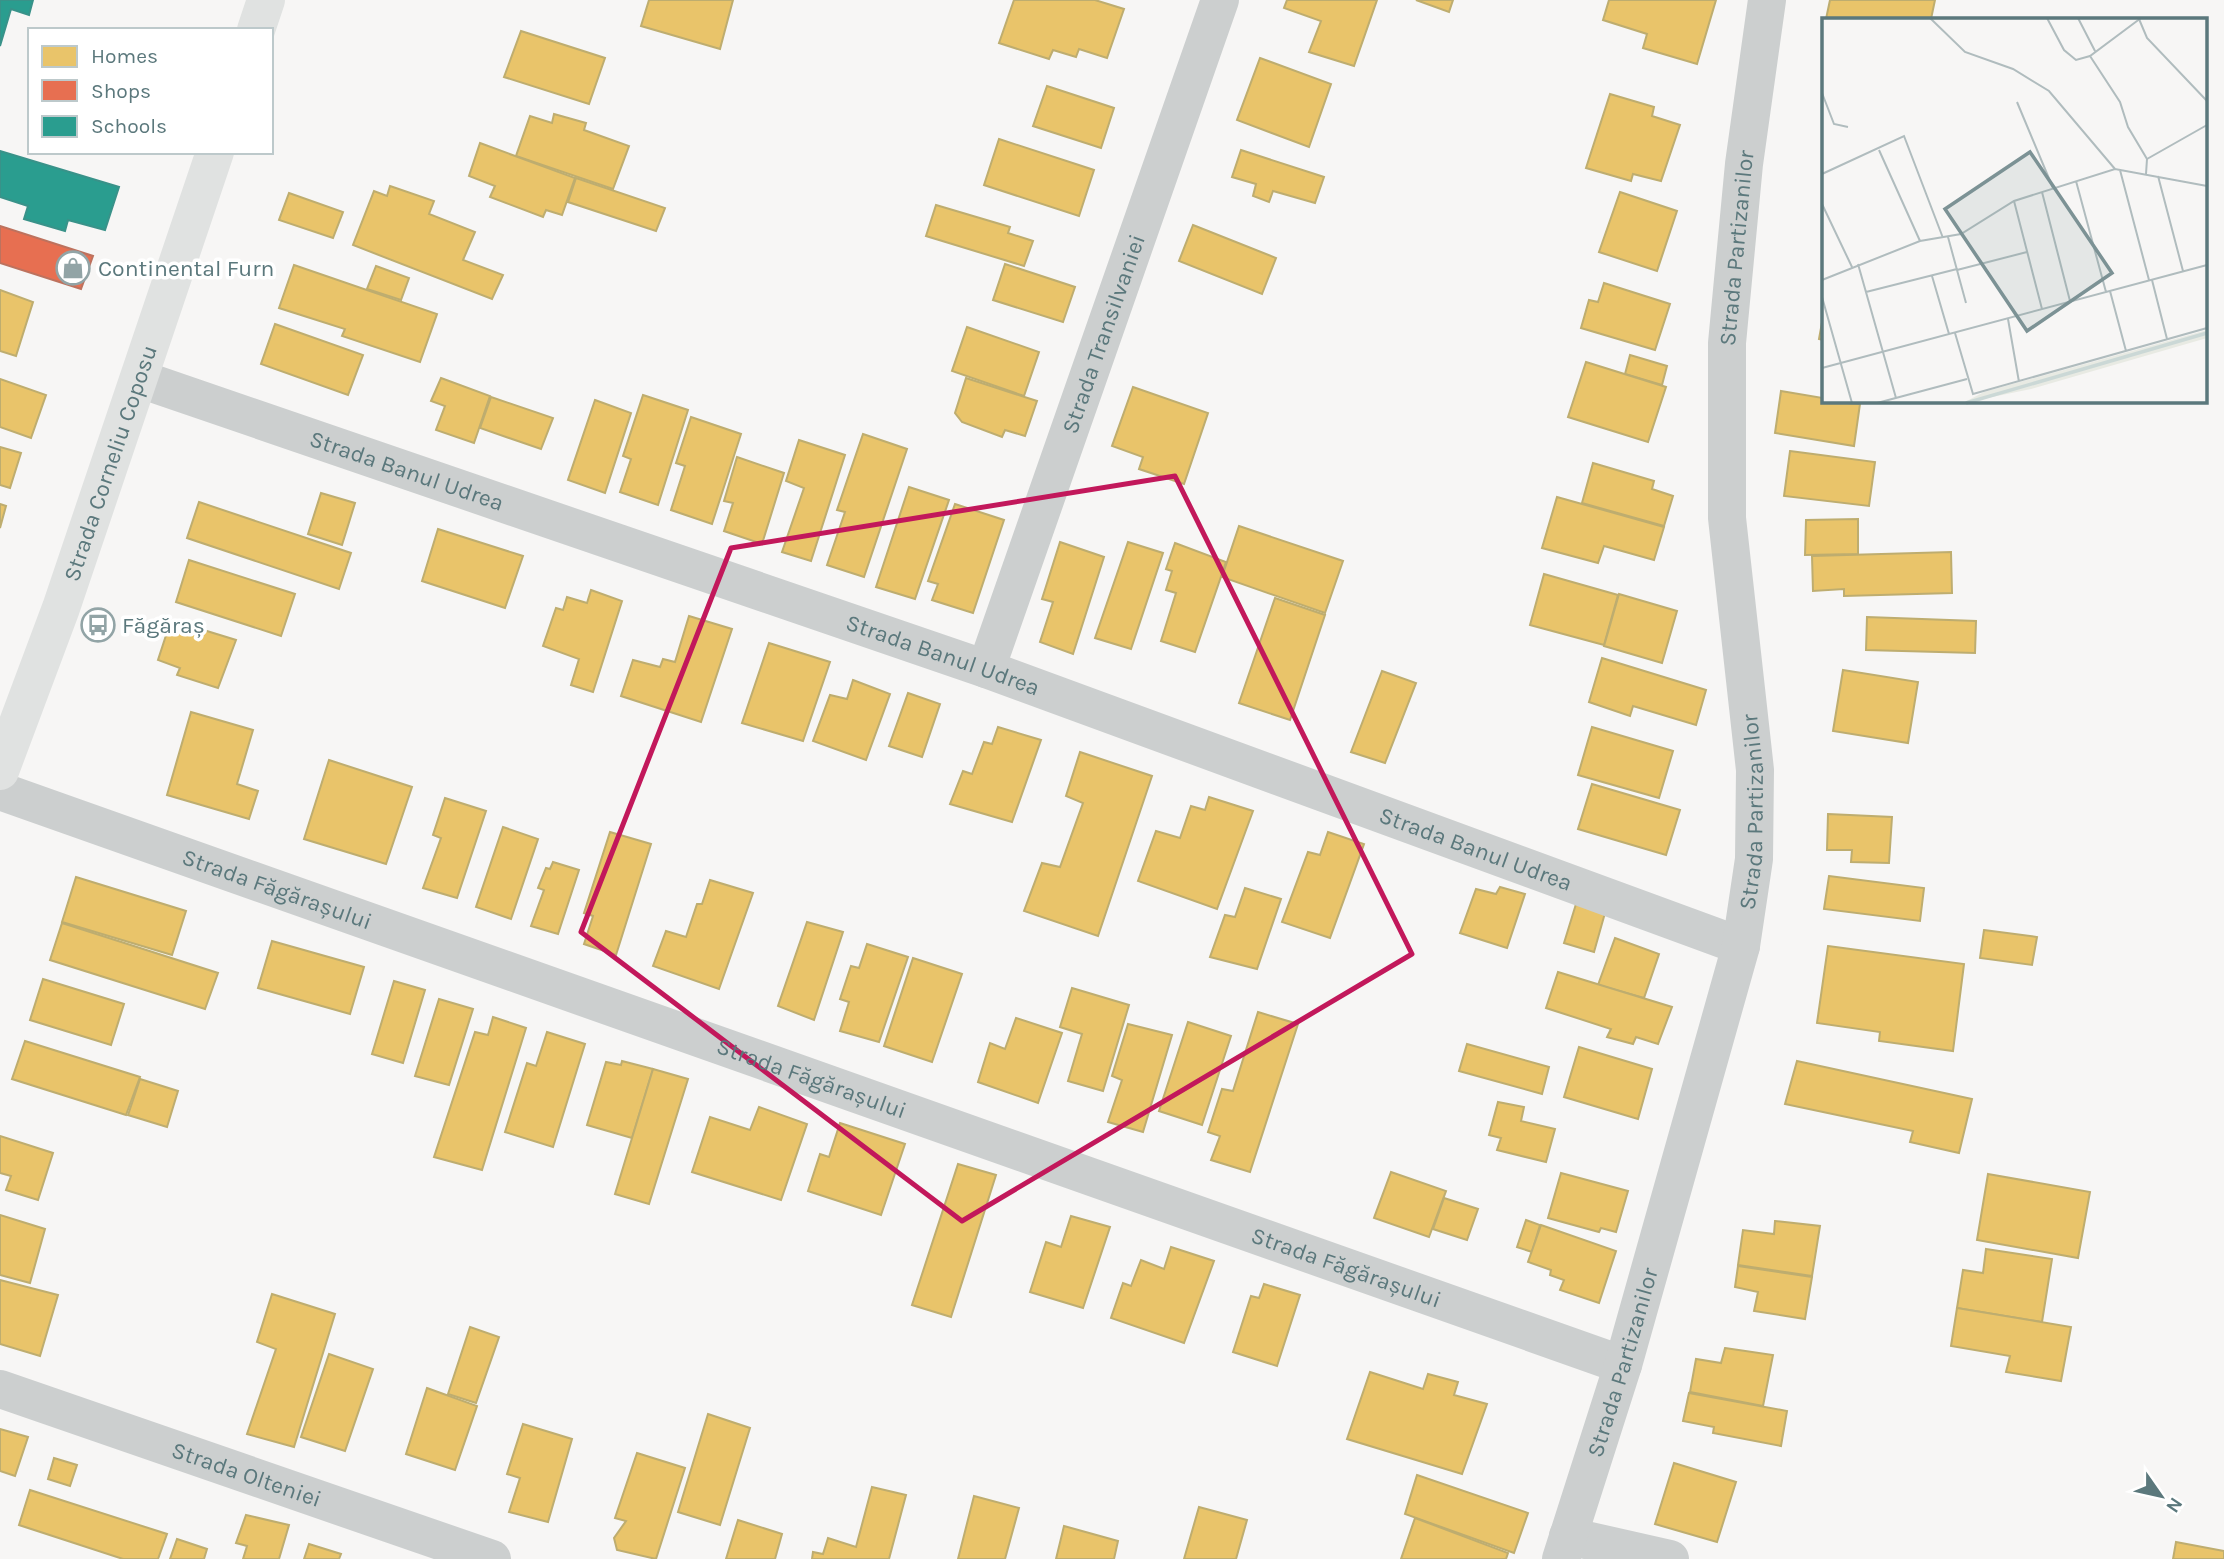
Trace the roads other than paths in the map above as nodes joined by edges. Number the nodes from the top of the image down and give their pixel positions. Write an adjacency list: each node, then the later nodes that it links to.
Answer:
1 (266, 0): 4 (main road)
2 (1220, 0): 7 (street, Strada Transilvaniei)
3 (1767, 0): 10 (street, Strada Partizanilor)
4 (257, 28)
5 (214, 154): 6 (main road, Strada Corneliu Coposu)
6 (140, 379): 7 (street, Strada Banul Udrea); 8 (main road, Strada Corneliu Coposu)
7 (986, 669): 10 (street, Strada Banul Udrea)
8 (0, 771)
9 (0, 792): 11 (street, Strada Făgărașului)
10 (1741, 946): 11 (street, Strada Partizanilor)
11 (1623, 1365): 13 (street, Strada Partizanilor)
12 (0, 1390): 14 (street, Strada Olteniei)
13 (1565, 1548): 15 (street)
14 (492, 1559)
15 (1670, 1559)

